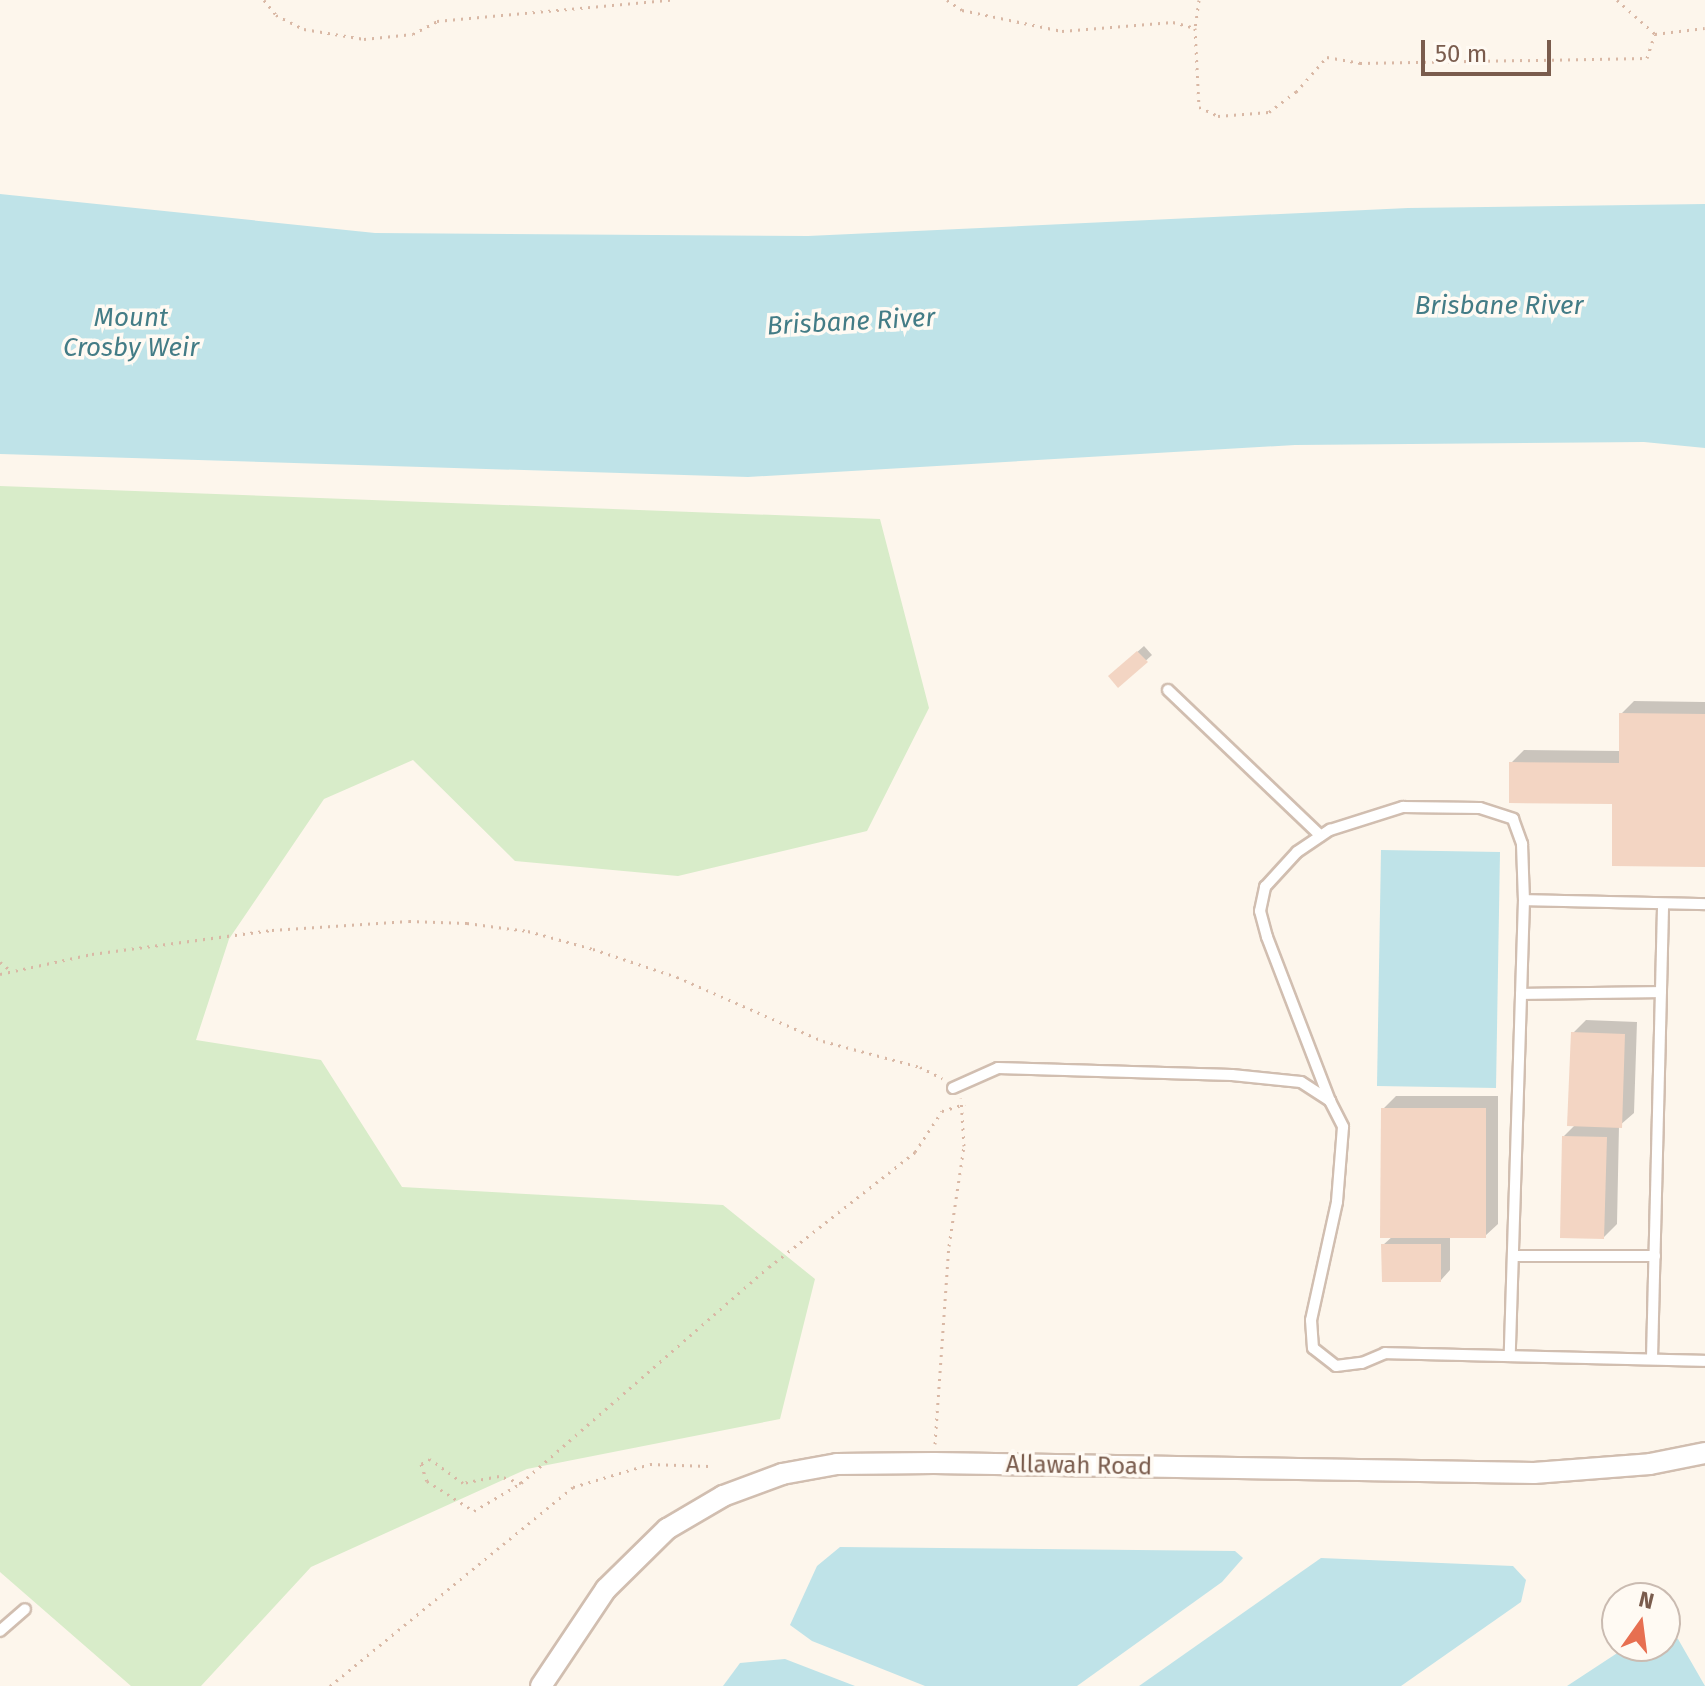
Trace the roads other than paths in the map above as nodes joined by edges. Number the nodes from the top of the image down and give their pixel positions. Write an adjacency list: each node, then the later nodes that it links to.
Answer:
1 (1168, 690): 2 (lane)
2 (1321, 836): 3 (lane); 9 (lane)
3 (1524, 900): 4 (lane); 7 (lane)
4 (1663, 904): 5 (lane); 6 (lane)
5 (1705, 904)
6 (1661, 992): 7 (lane); 11 (lane)
7 (1521, 994): 10 (lane)
8 (953, 1088): 9 (lane)
9 (1330, 1101): 12 (lane)
10 (1516, 1256): 11 (lane); 12 (lane)
11 (1655, 1256): 13 (lane)
12 (1510, 1353): 13 (lane)
13 (1652, 1358): 14 (lane)
14 (1705, 1361)
15 (1705, 1453): 18 (street, Allawah Road)
16 (25, 1609): 17 (lane)
17 (0, 1631)
18 (541, 1686)

